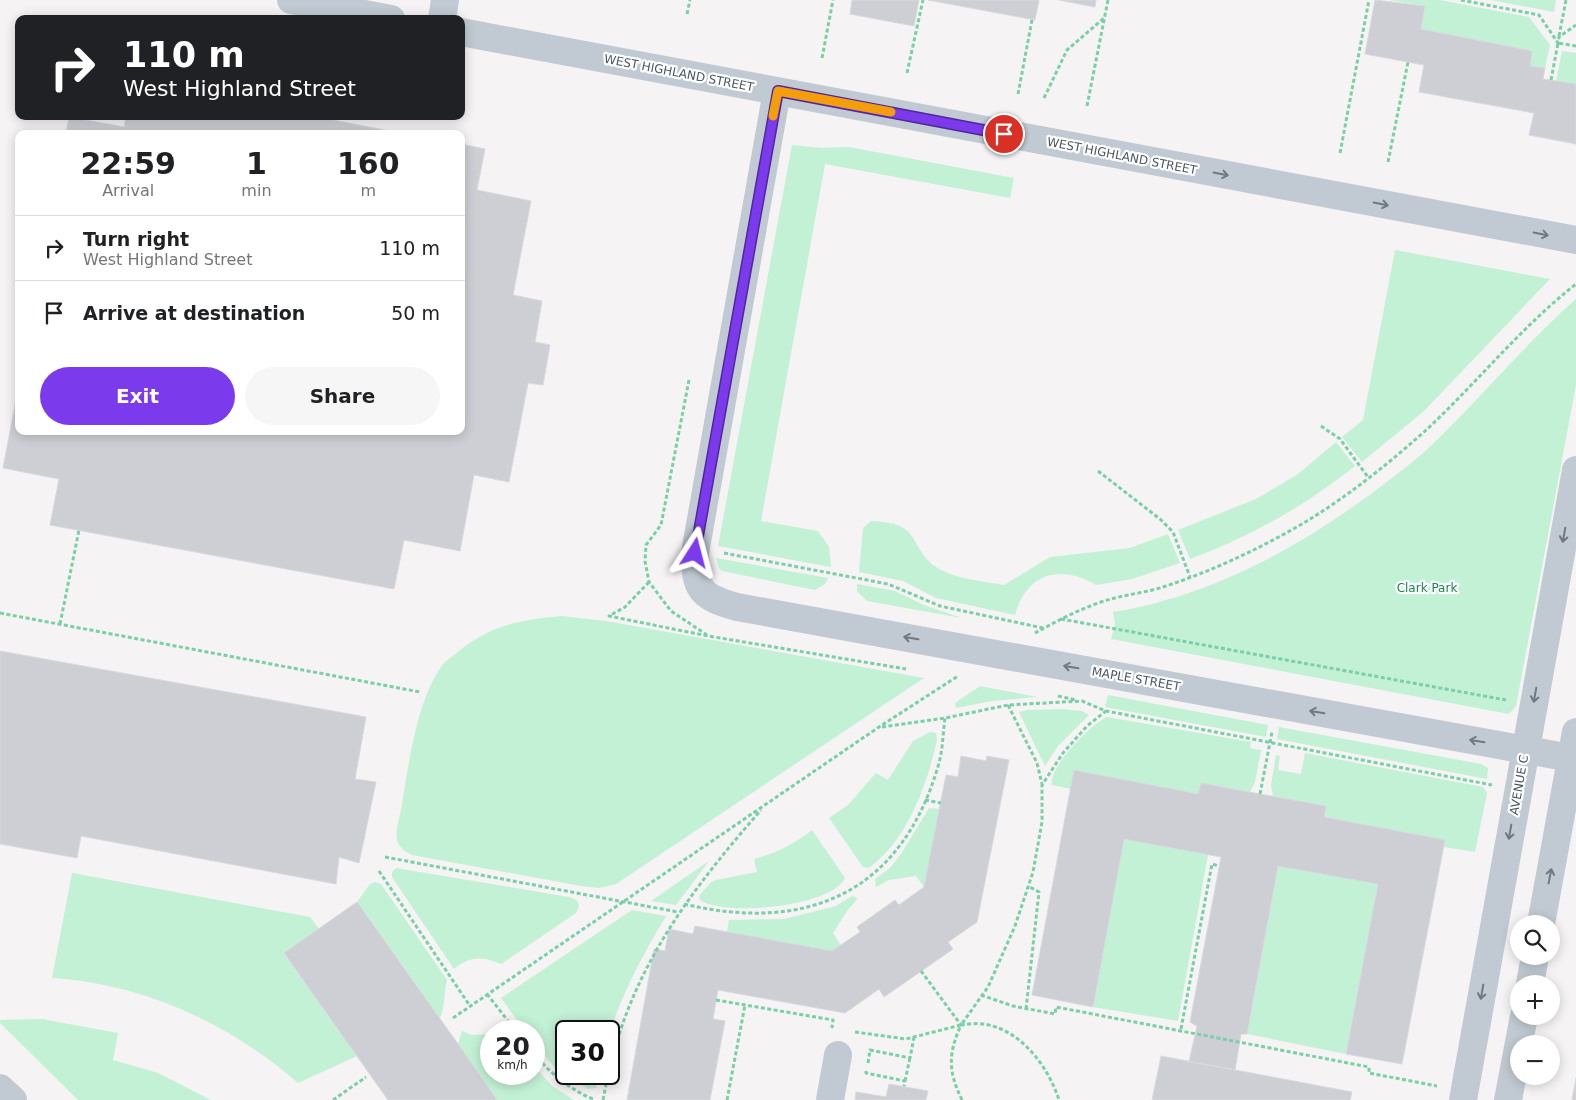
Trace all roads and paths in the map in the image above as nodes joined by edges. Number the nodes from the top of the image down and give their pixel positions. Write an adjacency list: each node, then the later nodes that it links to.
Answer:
1 (291, 0): 11 (street)
2 (445, 0): 12 (street)
3 (690, 0): 10 (path)
4 (833, 0): 20 (path)
5 (923, 0): 22 (path)
6 (1108, 0): 13 (path)
7 (1369, 0): 28 (path)
8 (1461, 0): 18 (path)
9 (1566, 0): 17 (path)
10 (687, 14)
11 (370, 15)
12 (443, 15)
13 (1104, 18): 26 (path); 27 (path)
14 (1032, 20): 25 (path)
15 (1576, 25): 17 (path)
16 (465, 33): 24 (street, WEST HIGHLAND STREET)
17 (1559, 37): 18 (path)
18 (1558, 43): 19 (path); 23 (path)
19 (1576, 46)
20 (822, 58)
21 (1408, 62): 29 (path)
22 (907, 73)
23 (1551, 80)
24 (778, 91): 30 (street, WEST HIGHLAND STREET, one-way to 30); 37 (street)
25 (1018, 94)
26 (1044, 98)
27 (1087, 106)
28 (1340, 153)
29 (1388, 162)
30 (1576, 240)
31 (689, 380): 43 (path)
32 (1321, 426): 35 (path)
33 (1576, 470): 53 (street, AVENUE C, one-way to 53)
34 (1098, 471): 38 (path)
35 (1368, 477)
36 (79, 530): 41 (path)
37 (696, 548): 42 (path); 46 (street, MAPLE STREET, one-way to 37)
38 (1190, 577)
39 (0, 613): 41 (path)
40 (1060, 619): 45 (path)
41 (60, 624): 44 (path)
42 (1044, 628)
43 (708, 636)
44 (420, 692)
45 (1506, 700)
46 (1278, 704): 52 (path); 53 (street, MAPLE STREET, one-way to 46)
47 (1008, 705): 48 (path); 49 (path); 55 (path)
48 (1106, 711): 52 (path); 55 (path)
49 (945, 718): 50 (path); 58 (path)
50 (879, 727)
51 (1576, 732): 54 (street)
52 (1270, 742): 56 (path); 57 (path)
53 (1525, 750): 54 (street, MAPLE STREET); 99 (street, AVENUE C, one-way to 99)
54 (1574, 759): 67 (street, one-way to 54)
55 (1042, 785): 64 (path)
56 (1492, 785)
57 (1260, 794)
58 (925, 800): 59 (path); 65 (path)
59 (941, 803)
60 (764, 805): 65 (path)
61 (385, 857): 66 (path)
62 (1219, 866): 78 (path)
63 (379, 871): 73 (path)
64 (1028, 886): 70 (path); 74 (path)
65 (684, 904): 66 (path)
66 (678, 912): 79 (path)
67 (1543, 915)
68 (921, 971): 76 (path)
69 (487, 994): 75 (path)
70 (981, 996): 74 (path); 76 (path)
71 (716, 1000): 72 (path)
72 (745, 1005): 82 (path); 95 (path)
73 (470, 1006)
74 (1026, 1009): 78 (path)
75 (507, 1020)
76 (960, 1025): 81 (path); 97 (path); 98 (path)
77 (1522, 1025): 100 (street)
78 (1181, 1029): 89 (path)
79 (620, 1032)
80 (851, 1032): 81 (path)
81 (914, 1037): 83 (path)
82 (838, 1042): 96 (street)
83 (910, 1058): 86 (path); 86 (path)
84 (545, 1067): 93 (path)
85 (366, 1077): 92 (path)
86 (905, 1081): 88 (path)
87 (606, 1085): 94 (path)
88 (904, 1086)
89 (1437, 1086)
90 (0, 1088): 91 (street)
91 (13, 1100)
92 (333, 1100)
93 (595, 1100)
94 (602, 1100)
95 (727, 1100)
96 (830, 1100)
97 (962, 1100)
98 (1059, 1100)
99 (1463, 1100)
100 (1508, 1100)

